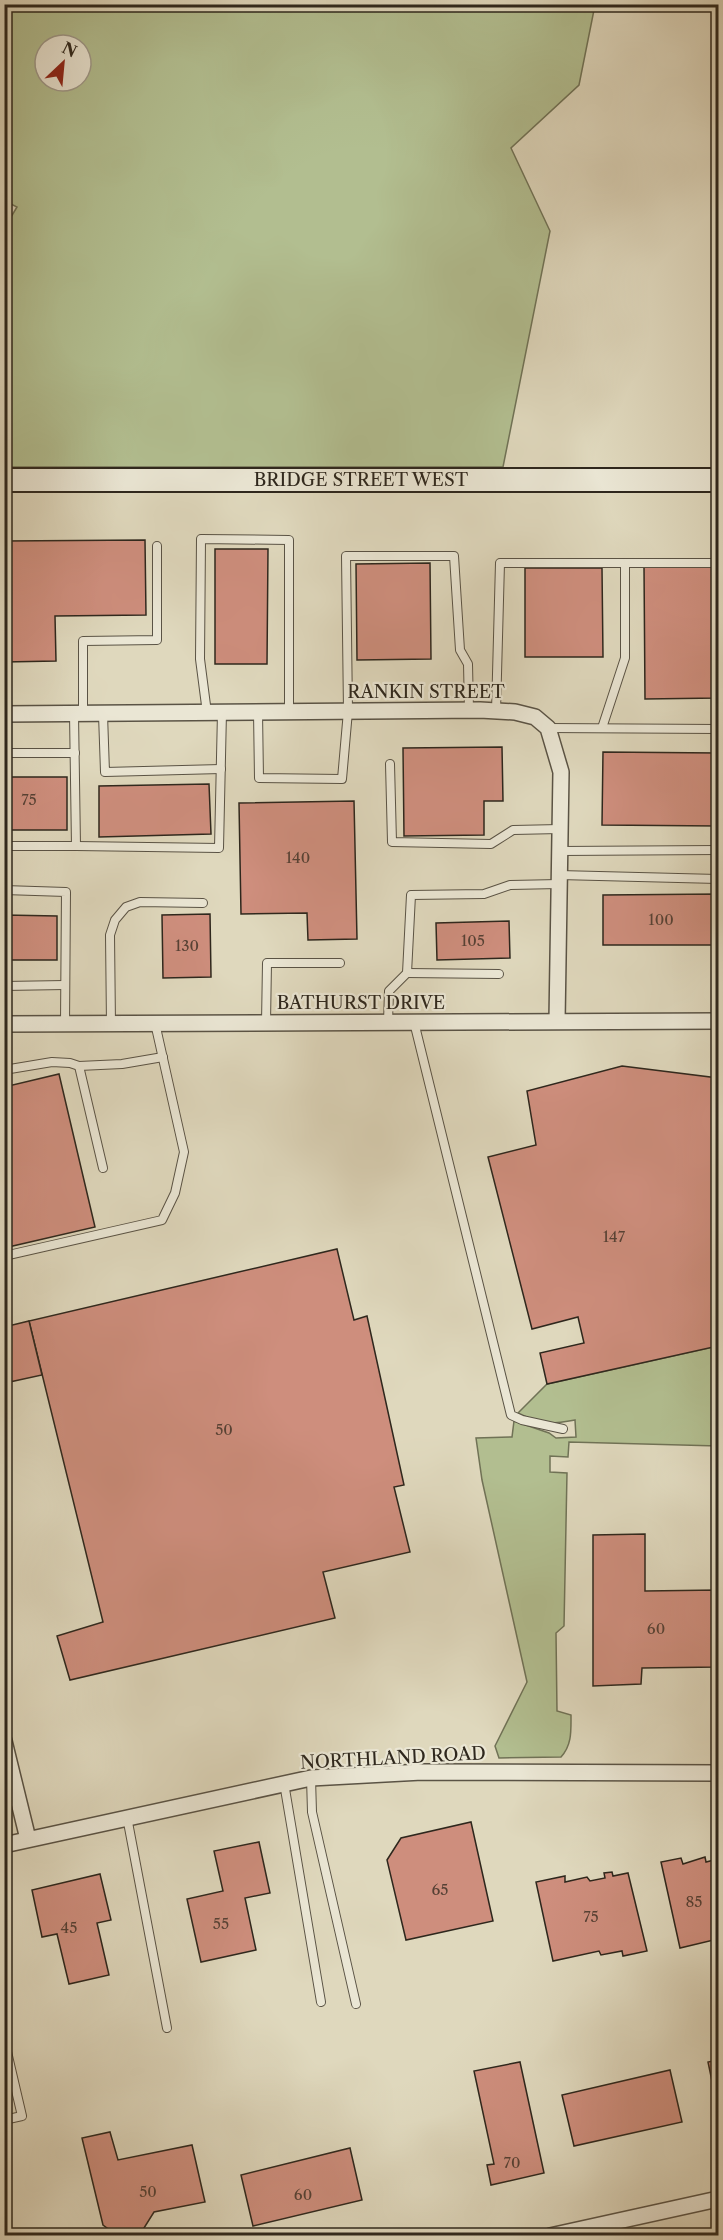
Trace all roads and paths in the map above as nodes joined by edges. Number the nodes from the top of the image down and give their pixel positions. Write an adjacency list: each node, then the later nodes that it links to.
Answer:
1 (4, 480): 2 (street, BRIDGE STREET WEST)
2 (718, 480)
3 (157, 546): 13 (lane)
4 (625, 563): 5 (lane); 8 (lane); 16 (lane)
5 (718, 563)
6 (469, 710): 7 (street, RANKIN STREET); 7 (lane); 8 (street, RANKIN STREET)
7 (348, 711): 10 (lane); 11 (street, RANKIN STREET)
8 (496, 711): 15 (street, RANKIN STREET)
9 (214, 712): 10 (street, RANKIN STREET); 11 (lane); 14 (street, RANKIN STREET); 21 (lane)
10 (258, 712): 11 (street, RANKIN STREET)
11 (289, 712)
12 (4, 714): 13 (street, RANKIN STREET)
13 (78, 714): 14 (street, RANKIN STREET); 19 (lane)
14 (104, 714): 21 (lane)
15 (548, 728): 16 (lane); 22 (street)
16 (602, 728): 17 (lane)
17 (718, 729)
18 (4, 753): 19 (lane)
19 (75, 753): 24 (lane)
20 (390, 764): 22 (lane)
21 (221, 769): 24 (lane)
22 (560, 829): 26 (street)
23 (4, 846): 24 (lane)
24 (76, 846)
25 (718, 850): 26 (lane)
26 (560, 851): 27 (street)
27 (559, 879): 28 (lane); 32 (lane); 39 (street)
28 (718, 879)
29 (4, 890): 35 (lane)
30 (203, 903): 44 (lane)
31 (340, 963): 41 (lane)
32 (407, 973): 33 (lane); 37 (lane)
33 (499, 974)
34 (4, 986): 35 (lane)
35 (65, 986): 43 (lane)
36 (718, 1021): 39 (street, BATHURST DRIVE)
37 (388, 1022): 38 (street, BATHURST DRIVE); 41 (street, BATHURST DRIVE)
38 (414, 1022): 39 (street, BATHURST DRIVE); 50 (lane)
39 (556, 1022)
40 (155, 1023): 41 (street, BATHURST DRIVE); 44 (street, BATHURST DRIVE); 45 (lane)
41 (266, 1023)
42 (4, 1024): 43 (street, BATHURST DRIVE)
43 (65, 1024): 44 (street, BATHURST DRIVE)
44 (111, 1024)
45 (163, 1057): 46 (lane); 49 (lane)
46 (79, 1066): 47 (lane); 48 (lane)
47 (4, 1070)
48 (103, 1168)
49 (4, 1256)
50 (563, 1429)
51 (4, 1741): 56 (street)
52 (718, 1773): 53 (street, NORTHLAND ROAD)
53 (311, 1778): 54 (street, NORTHLAND ROAD); 59 (lane)
54 (284, 1783): 55 (street, NORTHLAND ROAD); 58 (lane)
55 (127, 1817): 56 (street, NORTHLAND ROAD); 60 (lane)
56 (28, 1839): 57 (street, NORTHLAND ROAD)
57 (4, 1845)
58 (321, 2002)
59 (356, 2004)
60 (167, 2028)
61 (4, 2039): 62 (lane)
62 (4, 2120)
63 (718, 2199): 64 (street)
64 (550, 2235)

